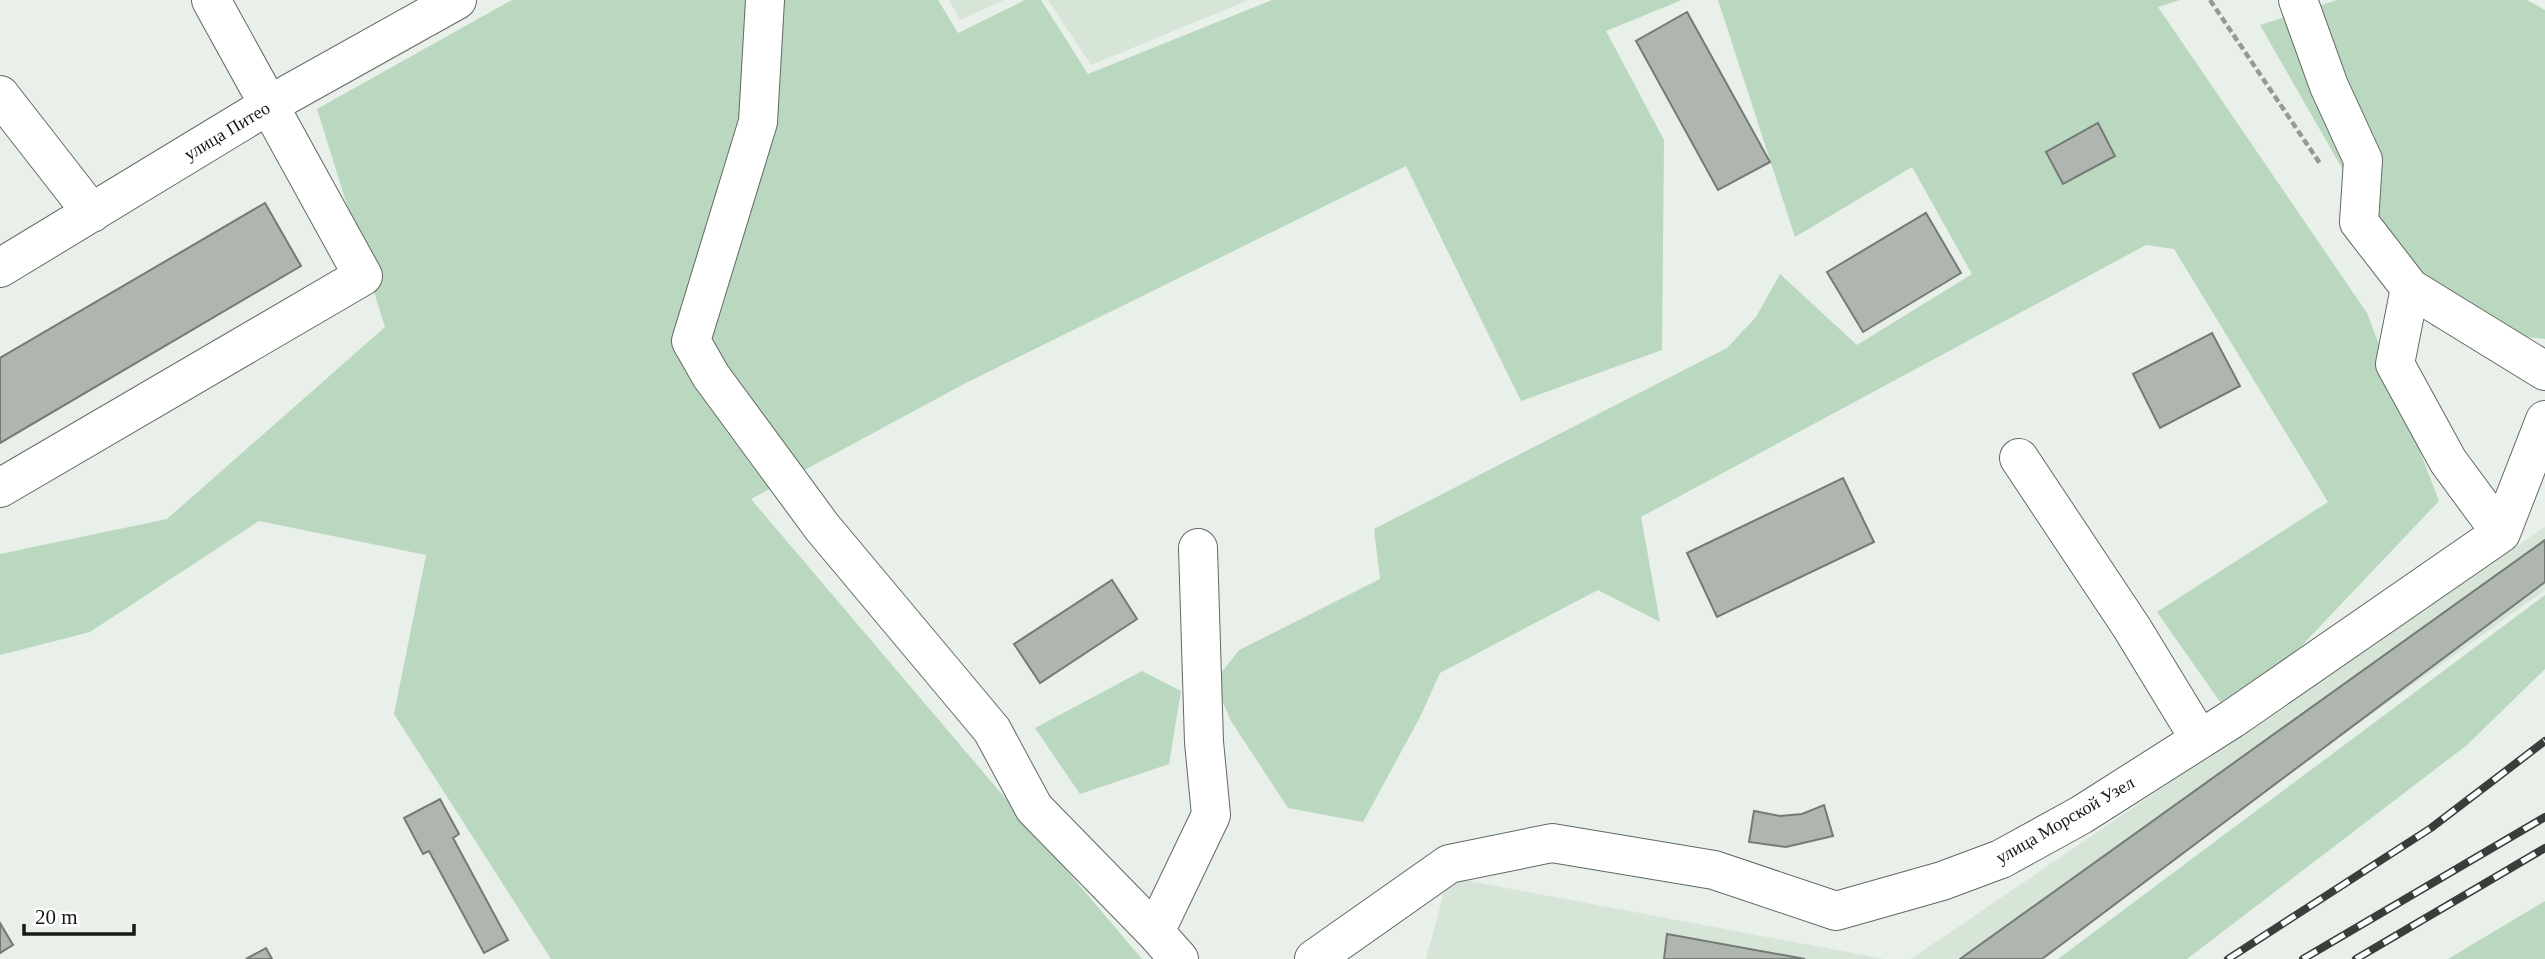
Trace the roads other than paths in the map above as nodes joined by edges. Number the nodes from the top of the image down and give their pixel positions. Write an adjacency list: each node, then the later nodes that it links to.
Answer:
1 (211, 0): 6 (street)
2 (457, 0): 6 (street, улица Питео)
3 (765, 0): 17 (street)
4 (2298, 0): 9 (street)
5 (0, 95): 7 (street)
6 (267, 106): 7 (street, улица Питео); 13 (street)
7 (92, 213): 8 (street, улица Питео)
8 (0, 268)
9 (2410, 288): 10 (street); 14 (street)
10 (2545, 371)
11 (2545, 420): 14 (street)
12 (2019, 458): 16 (street)
13 (0, 488)
14 (2501, 533): 16 (street, улица Морской Узел)
15 (1198, 548): 17 (street)
16 (2199, 738): 18 (street, улица Морской Узел)
17 (1167, 945)
18 (1314, 959)

